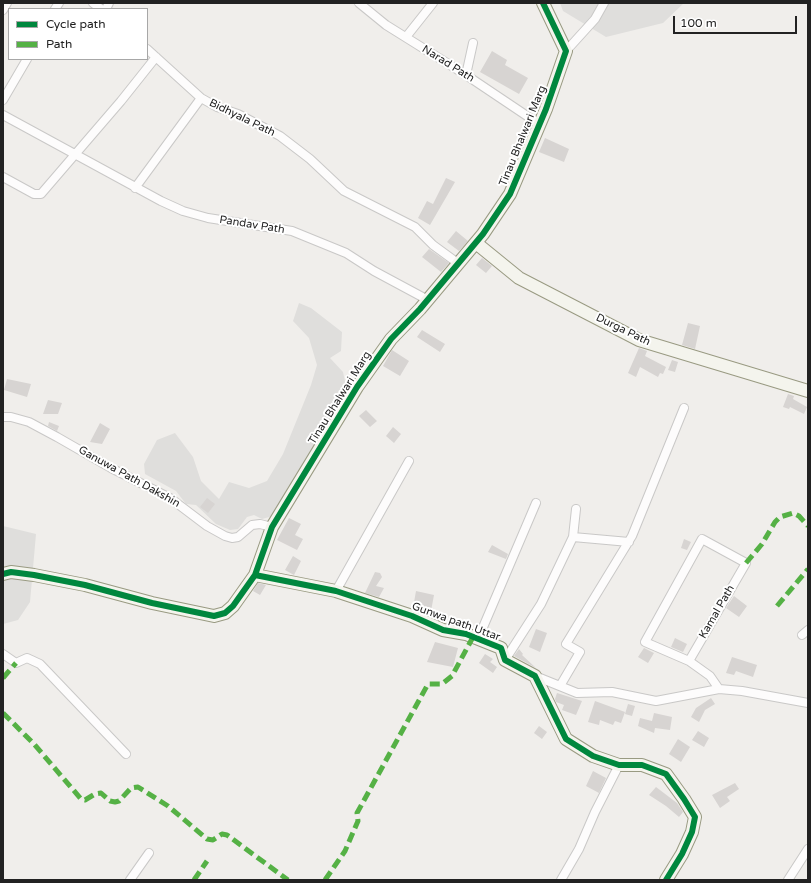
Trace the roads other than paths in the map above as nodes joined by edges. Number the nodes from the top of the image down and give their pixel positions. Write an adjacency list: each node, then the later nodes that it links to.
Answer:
1 (7, 3): 6 (street)
2 (433, 3): 7 (street)
3 (543, 3): 10 (street)
4 (604, 3): 10 (street)
5 (363, 4): 7 (street, Narad Path)
6 (3, 10)
7 (406, 38): 13 (street, Narad Path)
8 (473, 43): 13 (street)
9 (148, 50): 11 (street, Bidhyala Path)
10 (566, 52): 17 (street, Tinau Bhalwari Marg)
11 (156, 56): 14 (street, Bidhyala Path); 18 (street)
12 (26, 60): 15 (street)
13 (466, 74): 17 (street, Narad Path)
14 (200, 98): 20 (street); 22 (street, Bidhyala Path)
15 (3, 100)
16 (3, 115): 18 (street, Pandav Path)
17 (539, 124): 21 (street, Tinau Bhalwari Marg)
18 (76, 154): 19 (street); 20 (street, Pandav Path)
19 (3, 176)
20 (135, 188): 23 (street, Pandav Path)
21 (476, 243): 22 (street, Tinau Bhalwari Marg); 24 (street, Durga Path)
22 (459, 264): 23 (street, Tinau Bhalwari Marg)
23 (428, 300): 30 (street, Tinau Bhalwari Marg)
24 (808, 391)
25 (684, 408): 32 (street)
26 (3, 417): 30 (street, Ganuwa Path Dakshin)
27 (409, 461): 35 (street)
28 (536, 503): 36 (street)
29 (576, 509): 31 (street)
30 (272, 527): 34 (street, Tinau Bhalwari Marg)
31 (573, 537): 32 (street); 38 (street)
32 (629, 542): 41 (street)
33 (3, 574): 34 (street, Tinau Bhalwari Marg)
34 (255, 575): 35 (street, Gunwa path Uttar)
35 (336, 591): 36 (street, Gunwa path Uttar)
36 (478, 639): 38 (street, Gunwa path Uttar)
37 (3, 654): 44 (street)
38 (505, 660): 40 (street, Gunwa path Uttar)
39 (689, 662): 39 (street, Kamal Path); 42 (street)
40 (535, 676): 41 (street); 45 (street)
41 (560, 686): 42 (street)
42 (719, 689): 43 (street)
43 (808, 703)
44 (126, 754)
45 (619, 765): 49 (street); 50 (street)
46 (808, 848): 51 (street)
47 (148, 853): 48 (street)
48 (130, 880)
49 (561, 880)
50 (666, 880)
51 (788, 880)

